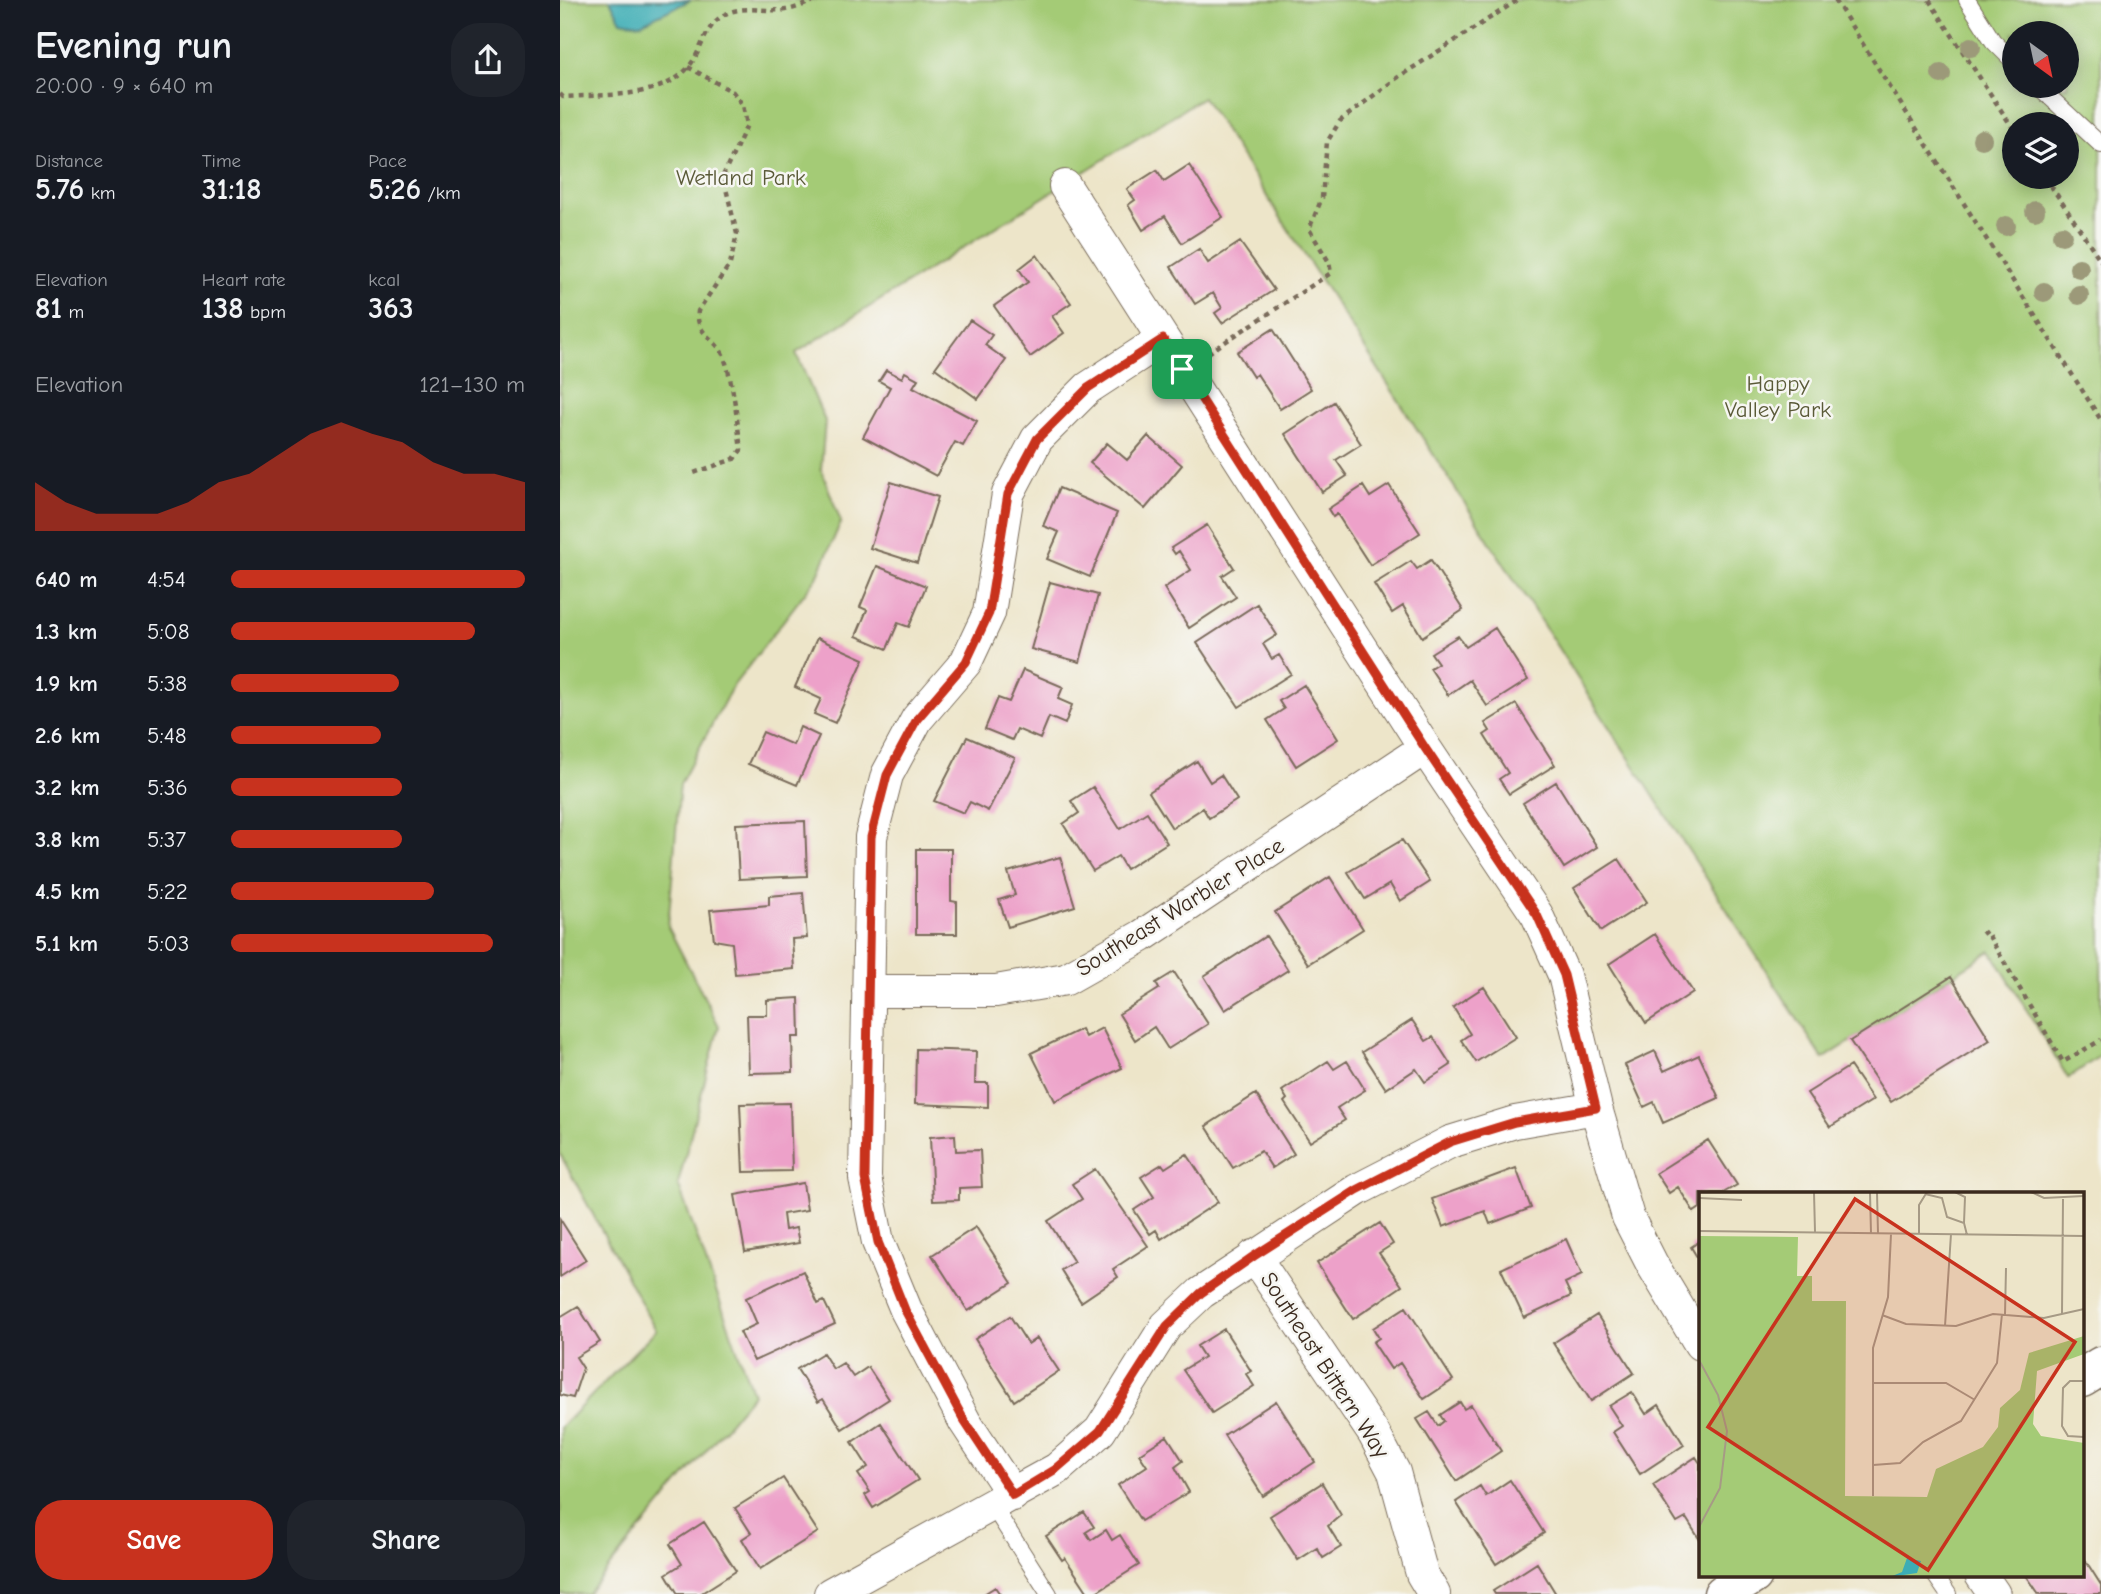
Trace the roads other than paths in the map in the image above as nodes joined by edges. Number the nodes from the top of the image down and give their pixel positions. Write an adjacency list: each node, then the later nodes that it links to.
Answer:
1 (1967, 0): 2 (lane)
2 (2002, 50)
3 (2051, 98): 4 (lane)
4 (2101, 145)
5 (1065, 186): 6 (street)
6 (1163, 339): 7 (street); 8 (street)
7 (1425, 748): 8 (street, Southeast Warbler Place); 9 (street)
8 (868, 991): 14 (street)
9 (1596, 1108): 10 (street); 11 (street)
10 (1254, 1256): 14 (street); 20 (street, Southeast Bittern Way)
11 (1699, 1342)
12 (2101, 1366): 13 (street)
13 (2084, 1377)
14 (1003, 1500): 18 (street); 19 (lane)
15 (1751, 1576): 21 (street)
16 (1936, 1576): 22 (lane)
17 (1981, 1576): 23 (street)
18 (830, 1594)
19 (1049, 1594)
20 (1434, 1594)
21 (1723, 1594)
22 (1948, 1594)
23 (1994, 1594)

